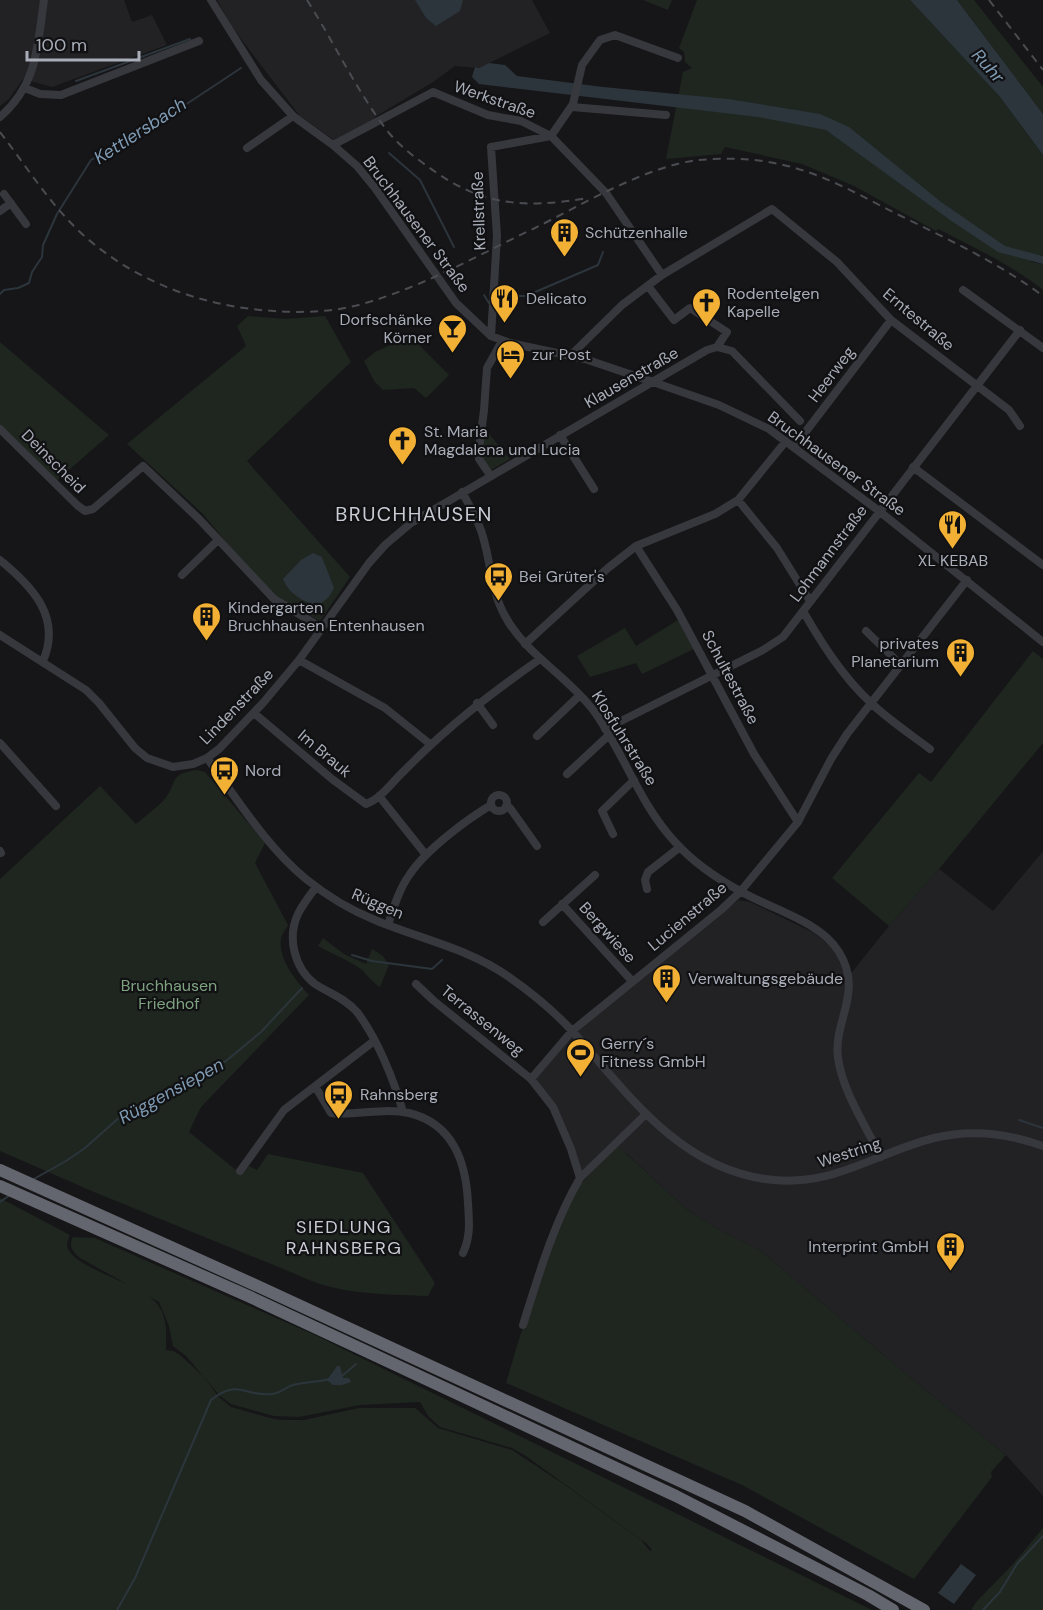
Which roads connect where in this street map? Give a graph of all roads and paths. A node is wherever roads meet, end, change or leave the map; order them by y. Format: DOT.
graph roads {
  1 [pos="44,0"];
  2 [pos="211,0"];
  3 [pos="199,41"];
  4 [pos="678,58"];
  5 [pos="26,88"];
  6 [pos="573,105"];
  7 [pos="666,115"];
  8 [pos="0,117"];
  9 [pos="293,117"];
  10 [pos="552,136"];
  11 [pos="333,145"];
  12 [pos="247,148"];
  13 [pos="4,194"];
  14 [pos="11,203"];
  15 [pos="0,211"];
  16 [pos="26,224"];
  17 [pos="662,275"];
  18 [pos="648,286"];
  19 [pos="963,290"];
  20 [pos="891,320"];
  21 [pos="1020,330"];
  22 [pos="491,336"];
  23 [pos="502,341"];
  24 [pos="717,347"];
  25 [pos="1043,348"];
  26 [pos="570,356"];
  27 [pos="653,382"];
  28 [pos="976,385"];
  29 [pos="800,421"];
  30 [pos="1020,426"];
  31 [pos="0,429"];
  32 [pos="560,435"];
  33 [pos="786,441"];
  34 [pos="794,447"];
  35 [pos="914,467"];
  36 [pos="490,475"];
  37 [pos="594,489"];
  38 [pos="462,492"];
  39 [pos="738,500"];
  40 [pos="879,511"];
  41 [pos="218,540"];
  42 [pos="636,546"];
  43 [pos="0,560"];
  44 [pos="1043,565"];
  45 [pos="182,575"];
  46 [pos="967,580"];
  47 [pos="810,601"];
  48 [pos="803,610"];
  49 [pos="322,628"];
  50 [pos="866,631"];
  51 [pos="0,635"];
  52 [pos="1041,636"];
  53 [pos="525,644"];
  54 [pos="540,659"];
  55 [pos="299,660"];
  56 [pos="43,661"];
  57 [pos="901,665"];
  58 [pos="713,674"];
  59 [pos="580,695"];
  60 [pos="477,703"];
  61 [pos="871,703"];
  62 [pos="254,713"];
  63 [pos="493,725"];
  64 [pos="607,732"];
  65 [pos="537,736"];
  66 [pos="0,743"];
  67 [pos="430,744"];
  68 [pos="930,749"];
  69 [pos="207,758"];
  70 [pos="567,774"];
  71 [pos="634,780"];
  72 [pos="379,796"];
  73 [pos="57,806"];
  74 [pos="798,822"];
  75 [pos="613,834"];
  76 [pos="537,846"];
  77 [pos="680,848"];
  78 [pos="426,855"];
  79 [pos="595,875"];
  80 [pos="316,887"];
  81 [pos="647,889"];
  82 [pos="740,892"];
  83 [pos="562,904"];
  84 [pos="543,922"];
  85 [pos="388,925"];
  86 [pos="632,981"];
  87 [pos="416,984"];
  88 [pos="572,1031"];
  89 [pos="374,1041"];
  90 [pos="531,1079"];
  91 [pos="315,1086"];
  92 [pos="403,1112"];
  93 [pos="646,1114"];
  94 [pos="1043,1146"];
  95 [pos="881,1157"];
  96 [pos="0,1170"];
  97 [pos="240,1171"];
  98 [pos="580,1178"];
  99 [pos="0,1186"];
  100 [pos="463,1253"];
  101 [pos="523,1325"];
  102 [pos="893,1610"];
  103 [pos="924,1610"];
  1 -- 5 [label="street"];
  2 -- 9 [label="street, Bruchhausener Straße"];
  3 -- 5 [label="street"];
  4 -- 6 [label="street"];
  5 -- 8 [label="street"];
  6 -- 7 [label="street"];
  6 -- 10 [label="street"];
  9 -- 11 [label="street, Bruchhausener Straße"];
  9 -- 12 [label="street"];
  10 -- 11 [label="street, Werkstraße"];
  10 -- 17 [label="street"];
  10 -- 22 [label="street, Krellstraße"];
  11 -- 22 [label="street, Bruchhausener Straße"];
  13 -- 14 [label="street"];
  14 -- 15 [label="street"];
  14 -- 16 [label="street"];
  17 -- 18 [label="street"];
  17 -- 20 [label="street, Erntestraße"];
  18 -- 24 [label="street"];
  18 -- 26 [label="street"];
  19 -- 21 [label="street"];
  20 -- 28 [label="street, Erntestraße"];
  20 -- 34 [label="street, Heerweg"];
  21 -- 25 [label="street"];
  21 -- 28 [label="street, Lohmannstraße"];
  22 -- 23 [label="street, Bruchhausener Straße"];
  23 -- 26 [label="street, Bruchhausener Straße"];
  23 -- 36 [label="street"];
  24 -- 27 [label="street, Klausenstraße"];
  24 -- 29 [label="street"];
  26 -- 27 [label="street, Bruchhausener Straße"];
  27 -- 32 [label="street, Klausenstraße"];
  27 -- 33 [label="street, Bruchhausener Straße"];
  28 -- 30 [label="street, Erntestraße"];
  28 -- 35 [label="street, Lohmannstraße"];
  31 -- 41 [label="street, Deinscheid"];
  32 -- 36 [label="street, Klausenstraße"];
  32 -- 37 [label="street"];
  33 -- 34 [label="street, Bruchhausener Straße"];
  33 -- 39 [label="street"];
  34 -- 40 [label="street, Bruchhausener Straße"];
  35 -- 40 [label="street, Lohmannstraße"];
  35 -- 44 [label="street"];
  36 -- 38 [label="street, Klausenstraße"];
  38 -- 49 [label="street, Lindenstraße"];
  38 -- 53 [label="street, Klosfuhrstraße"];
  39 -- 42 [label="street"];
  39 -- 47 [label="street"];
  40 -- 46 [label="street, Bruchhausener Straße"];
  40 -- 47 [label="street, Lohmannstraße"];
  41 -- 45 [label="street"];
  41 -- 49 [label="street"];
  42 -- 53 [label="street"];
  42 -- 58 [label="street, Schultestraße"];
  43 -- 56 [label="street"];
  46 -- 52 [label="street, Bruchhausener Straße"];
  46 -- 57 [label="street, Lucienstraße"];
  47 -- 48 [label="street, Lohmannstraße"];
  48 -- 58 [label="street, Lohmannstraße"];
  48 -- 61 [label="street"];
  49 -- 55 [label="street, Lindenstraße"];
  50 -- 57 [label="street"];
  51 -- 56 [label="street, Lindenstraße"];
  53 -- 54 [label="street, Klosfuhrstraße"];
  54 -- 59 [label="street, Klosfuhrstraße"];
  54 -- 60 [label="street"];
  55 -- 62 [label="street, Lindenstraße"];
  55 -- 67 [label="street"];
  56 -- 69 [label="street, Lindenstraße"];
  57 -- 61 [label="street, Lucienstraße"];
  58 -- 64 [label="street, Lohmannstraße"];
  58 -- 74 [label="street, Schultestraße"];
  59 -- 64 [label="street, Klosfuhrstraße"];
  59 -- 65 [label="street"];
  60 -- 63 [label="street"];
  60 -- 67 [label="street"];
  61 -- 68 [label="street"];
  61 -- 74 [label="street, Lucienstraße"];
  62 -- 69 [label="street, Lindenstraße"];
  62 -- 72 [label="street, Im Brauk"];
  64 -- 70 [label="street, Lohmannstraße"];
  64 -- 71 [label="street, Klosfuhrstraße"];
  66 -- 73 [label="street"];
  67 -- 72 [label="street"];
  69 -- 80 [label="street, Rüggen"];
  71 -- 75 [label="street"];
  71 -- 77 [label="street, Klosfuhrstraße"];
  72 -- 78 [label="street"];
  74 -- 82 [label="street, Lucienstraße"];
  76 -- 78 [label="street"];
  77 -- 81 [label="street"];
  77 -- 82 [label="street, Klosfuhrstraße"];
  78 -- 85 [label="street"];
  79 -- 83 [label="street, Bergwiese"];
  80 -- 85 [label="street, Rüggen"];
  80 -- 89 [label="street"];
  82 -- 86 [label="street, Lucienstraße"];
  82 -- 95 [label="street, Klosfuhrstraße"];
  83 -- 84 [label="street, Bergwiese"];
  83 -- 86 [label="street, Bergwiese"];
  85 -- 88 [label="street, Rüggen"];
  86 -- 88 [label="street, Lucienstraße"];
  87 -- 90 [label="street, Terrassenweg"];
  88 -- 90 [label="street, Lucienstraße"];
  88 -- 93 [label="street, Westring"];
  89 -- 91 [label="street"];
  89 -- 92 [label="street"];
  90 -- 98 [label="street"];
  91 -- 92 [label="street"];
  91 -- 97 [label="street"];
  92 -- 100 [label="street"];
  93 -- 95 [label="street, Westring"];
  93 -- 98 [label="street"];
  94 -- 95 [label="street, Westring"];
  96 -- 103 [label="highway"];
  98 -- 101 [label="street"];
  99 -- 102 [label="highway"];
}
